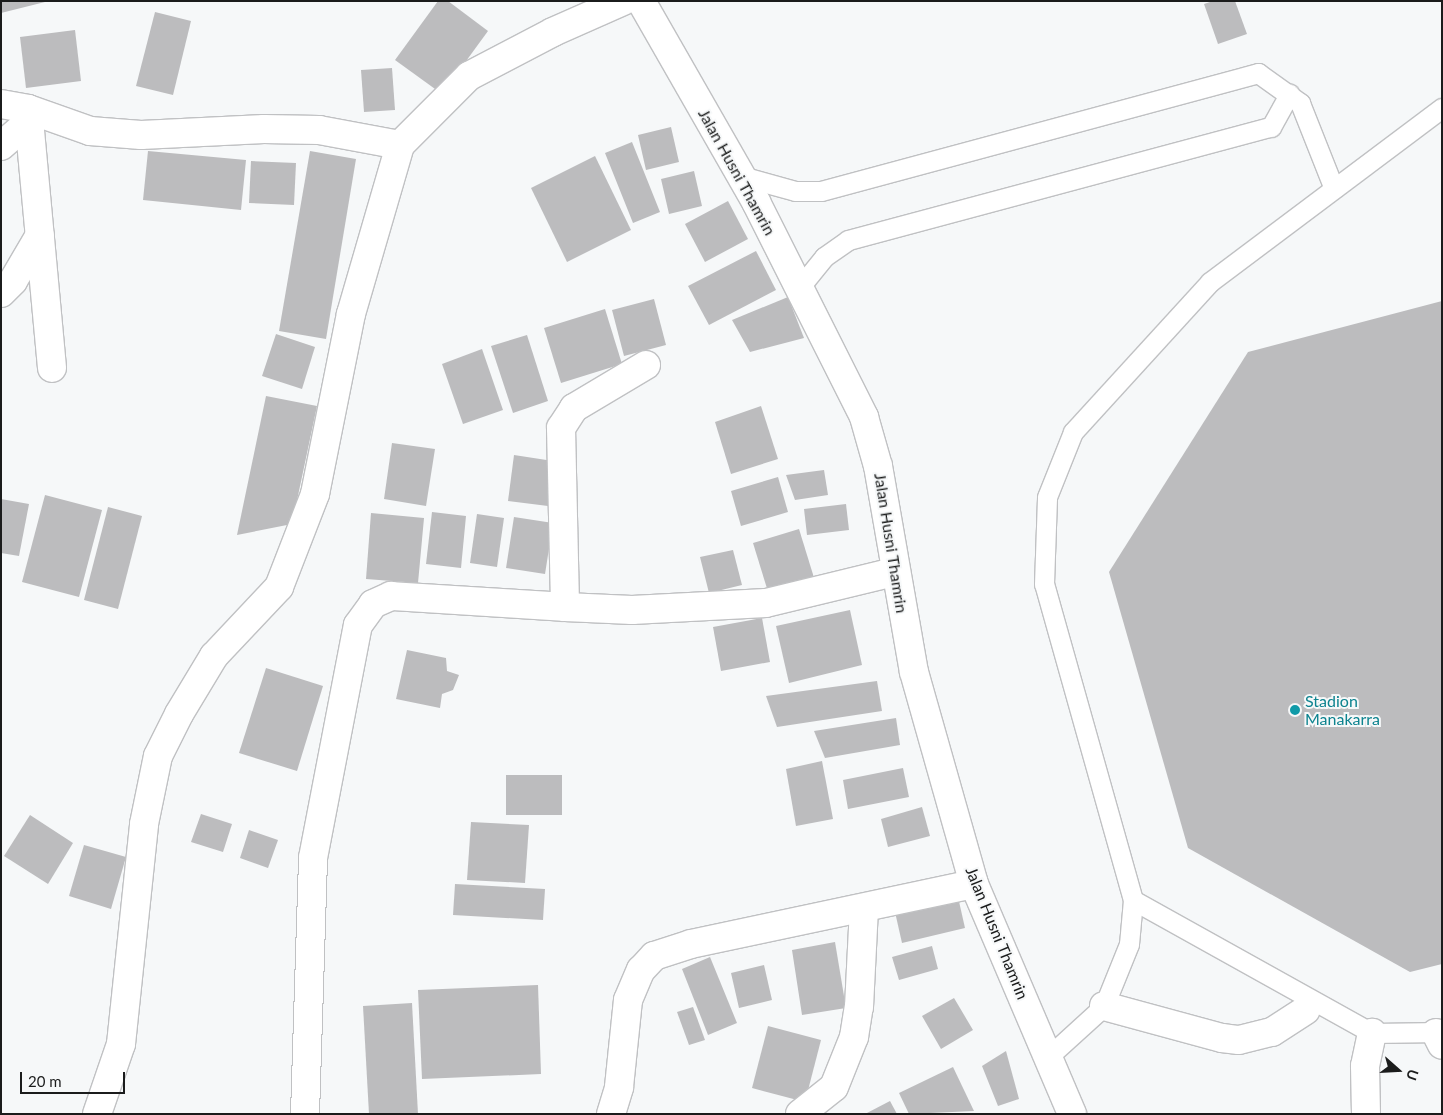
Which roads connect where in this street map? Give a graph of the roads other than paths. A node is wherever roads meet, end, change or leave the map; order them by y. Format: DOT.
graph roads {
  1 [pos="623,1"];
  2 [pos="641,1"];
  3 [pos="1289,94"];
  4 [pos="1,104"];
  5 [pos="1442,108"];
  6 [pos="28,116"];
  7 [pos="400,145"];
  8 [pos="1,146"];
  9 [pos="741,176"];
  10 [pos="1334,189"];
  11 [pos="40,235"];
  12 [pos="799,288"];
  13 [pos="1,293"];
  14 [pos="646,365"];
  15 [pos="52,368"];
  16 [pos="894,572"];
  17 [pos="565,607"];
  18 [pos="974,884"];
  19 [pos="1133,900"];
  20 [pos="864,908"];
  21 [pos="1309,1005"];
  22 [pos="1104,1006"];
  23 [pos="1372,1033"];
  24 [pos="1440,1037"];
  25 [pos="1048,1056"];
  26 [pos="97,1114"];
  27 [pos="305,1114"];
  28 [pos="611,1114"];
  29 [pos="800,1114"];
  30 [pos="1072,1114"];
  31 [pos="1366,1114"];
  1 -- 7 [label="street"];
  2 -- 9 [label="street, Jalan Husni Thamrin"];
  3 -- 9 [label="lane"];
  3 -- 10 [label="lane"];
  3 -- 12 [label="lane"];
  4 -- 6 [label="street"];
  5 -- 10 [label="lane"];
  6 -- 7 [label="street"];
  6 -- 8 [label="street"];
  6 -- 11 [label="street"];
  7 -- 26 [label="street"];
  9 -- 12 [label="street, Jalan Husni Thamrin"];
  10 -- 19 [label="lane"];
  11 -- 13 [label="street"];
  11 -- 15 [label="street"];
  12 -- 16 [label="street, Jalan Husni Thamrin"];
  14 -- 17 [label="street"];
  16 -- 17 [label="street"];
  16 -- 18 [label="street, Jalan Husni Thamrin"];
  17 -- 27 [label="street"];
  18 -- 20 [label="street"];
  18 -- 25 [label="street, Jalan Husni Thamrin"];
  19 -- 21 [label="lane"];
  19 -- 22 [label="lane"];
  20 -- 28 [label="street"];
  20 -- 29 [label="street"];
  21 -- 22 [label="street"];
  21 -- 23 [label="lane"];
  22 -- 25 [label="lane"];
  23 -- 24 [label="lane"];
  23 -- 31 [label="street"];
  25 -- 30 [label="street, Jalan Husni Thamrin"];
}
